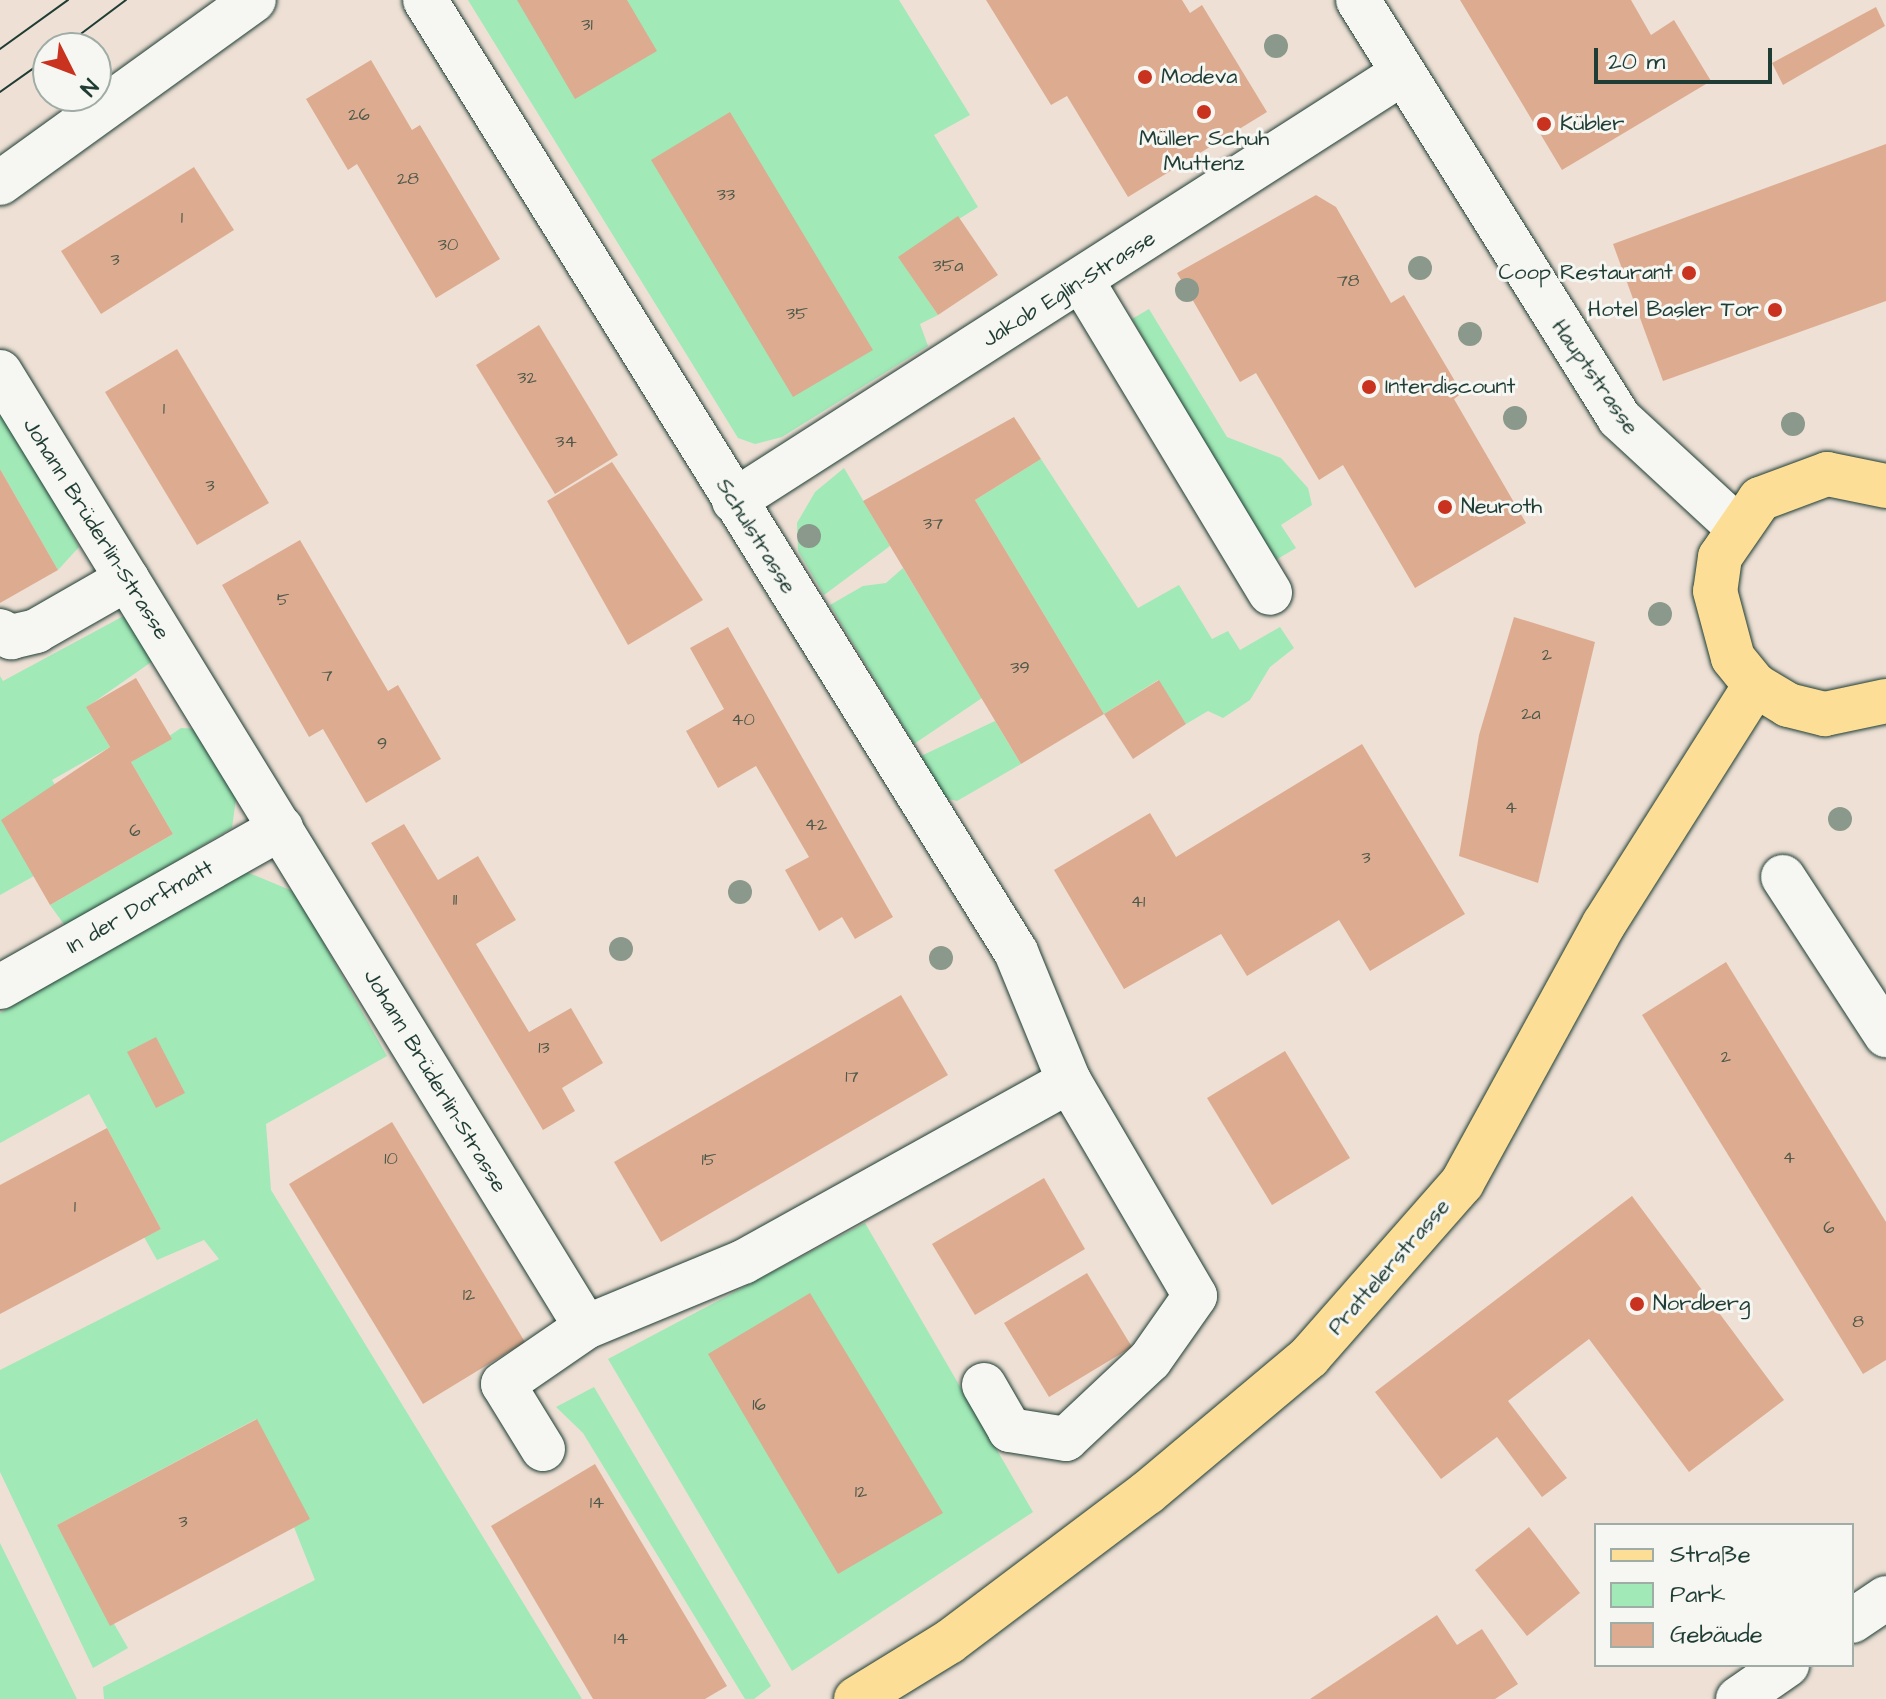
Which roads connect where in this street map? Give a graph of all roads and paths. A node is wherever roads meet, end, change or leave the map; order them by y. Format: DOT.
graph roads {
  1 [pos="254,0"];
  2 [pos="425,0"];
  3 [pos="1358,0"];
  4 [pos="1401,74"];
  5 [pos="0,183"];
  6 [pos="1082,281"];
  7 [pos="0,372"];
  8 [pos="1886,486"];
  9 [pos="734,501"];
  10 [pos="1736,526"];
  11 [pos="127,579"];
  12 [pos="1270,593"];
  13 [pos="0,631"];
  14 [pos="1755,685"];
  15 [pos="1886,701"];
  16 [pos="281,828"];
  17 [pos="1783,877"];
  18 [pos="0,987"];
  19 [pos="1886,1035"];
  20 [pos="1069,1081"];
  21 [pos="586,1327"];
  22 [pos="984,1385"];
  23 [pos="543,1449"];
  24 [pos="1886,1598"];
  25 [pos="1854,1620"];
  26 [pos="1784,1667"];
  27 [pos="856,1699"];
  28 [pos="1738,1699"];
  1 -- 5 [label="street"];
  2 -- 9 [label="street, Schulstrasse"];
  3 -- 4 [label="street, Hauptstrasse"];
  4 -- 6 [label="street, Jakob Eglin-Strasse"];
  4 -- 10 [label="street, Hauptstrasse"];
  6 -- 9 [label="street, Jakob Eglin-Strasse"];
  6 -- 12 [label="street"];
  7 -- 11 [label="street, Johann Brüderlin-Strasse"];
  8 -- 10 [label="main road"];
  9 -- 20 [label="street, Schulstrasse"];
  10 -- 14 [label="main road"];
  11 -- 13 [label="street"];
  11 -- 16 [label="street, Johann Brüderlin-Strasse"];
  14 -- 15 [label="main road"];
  14 -- 27 [label="main road, Prattelerstrasse"];
  16 -- 18 [label="street, In der Dorfmatt"];
  16 -- 21 [label="street, Johann Brüderlin-Strasse"];
  17 -- 19 [label="street"];
  20 -- 21 [label="street"];
  20 -- 22 [label="street, Schulstrasse"];
  21 -- 23 [label="street"];
  24 -- 25 [label="street"];
  26 -- 28 [label="street"];
}
